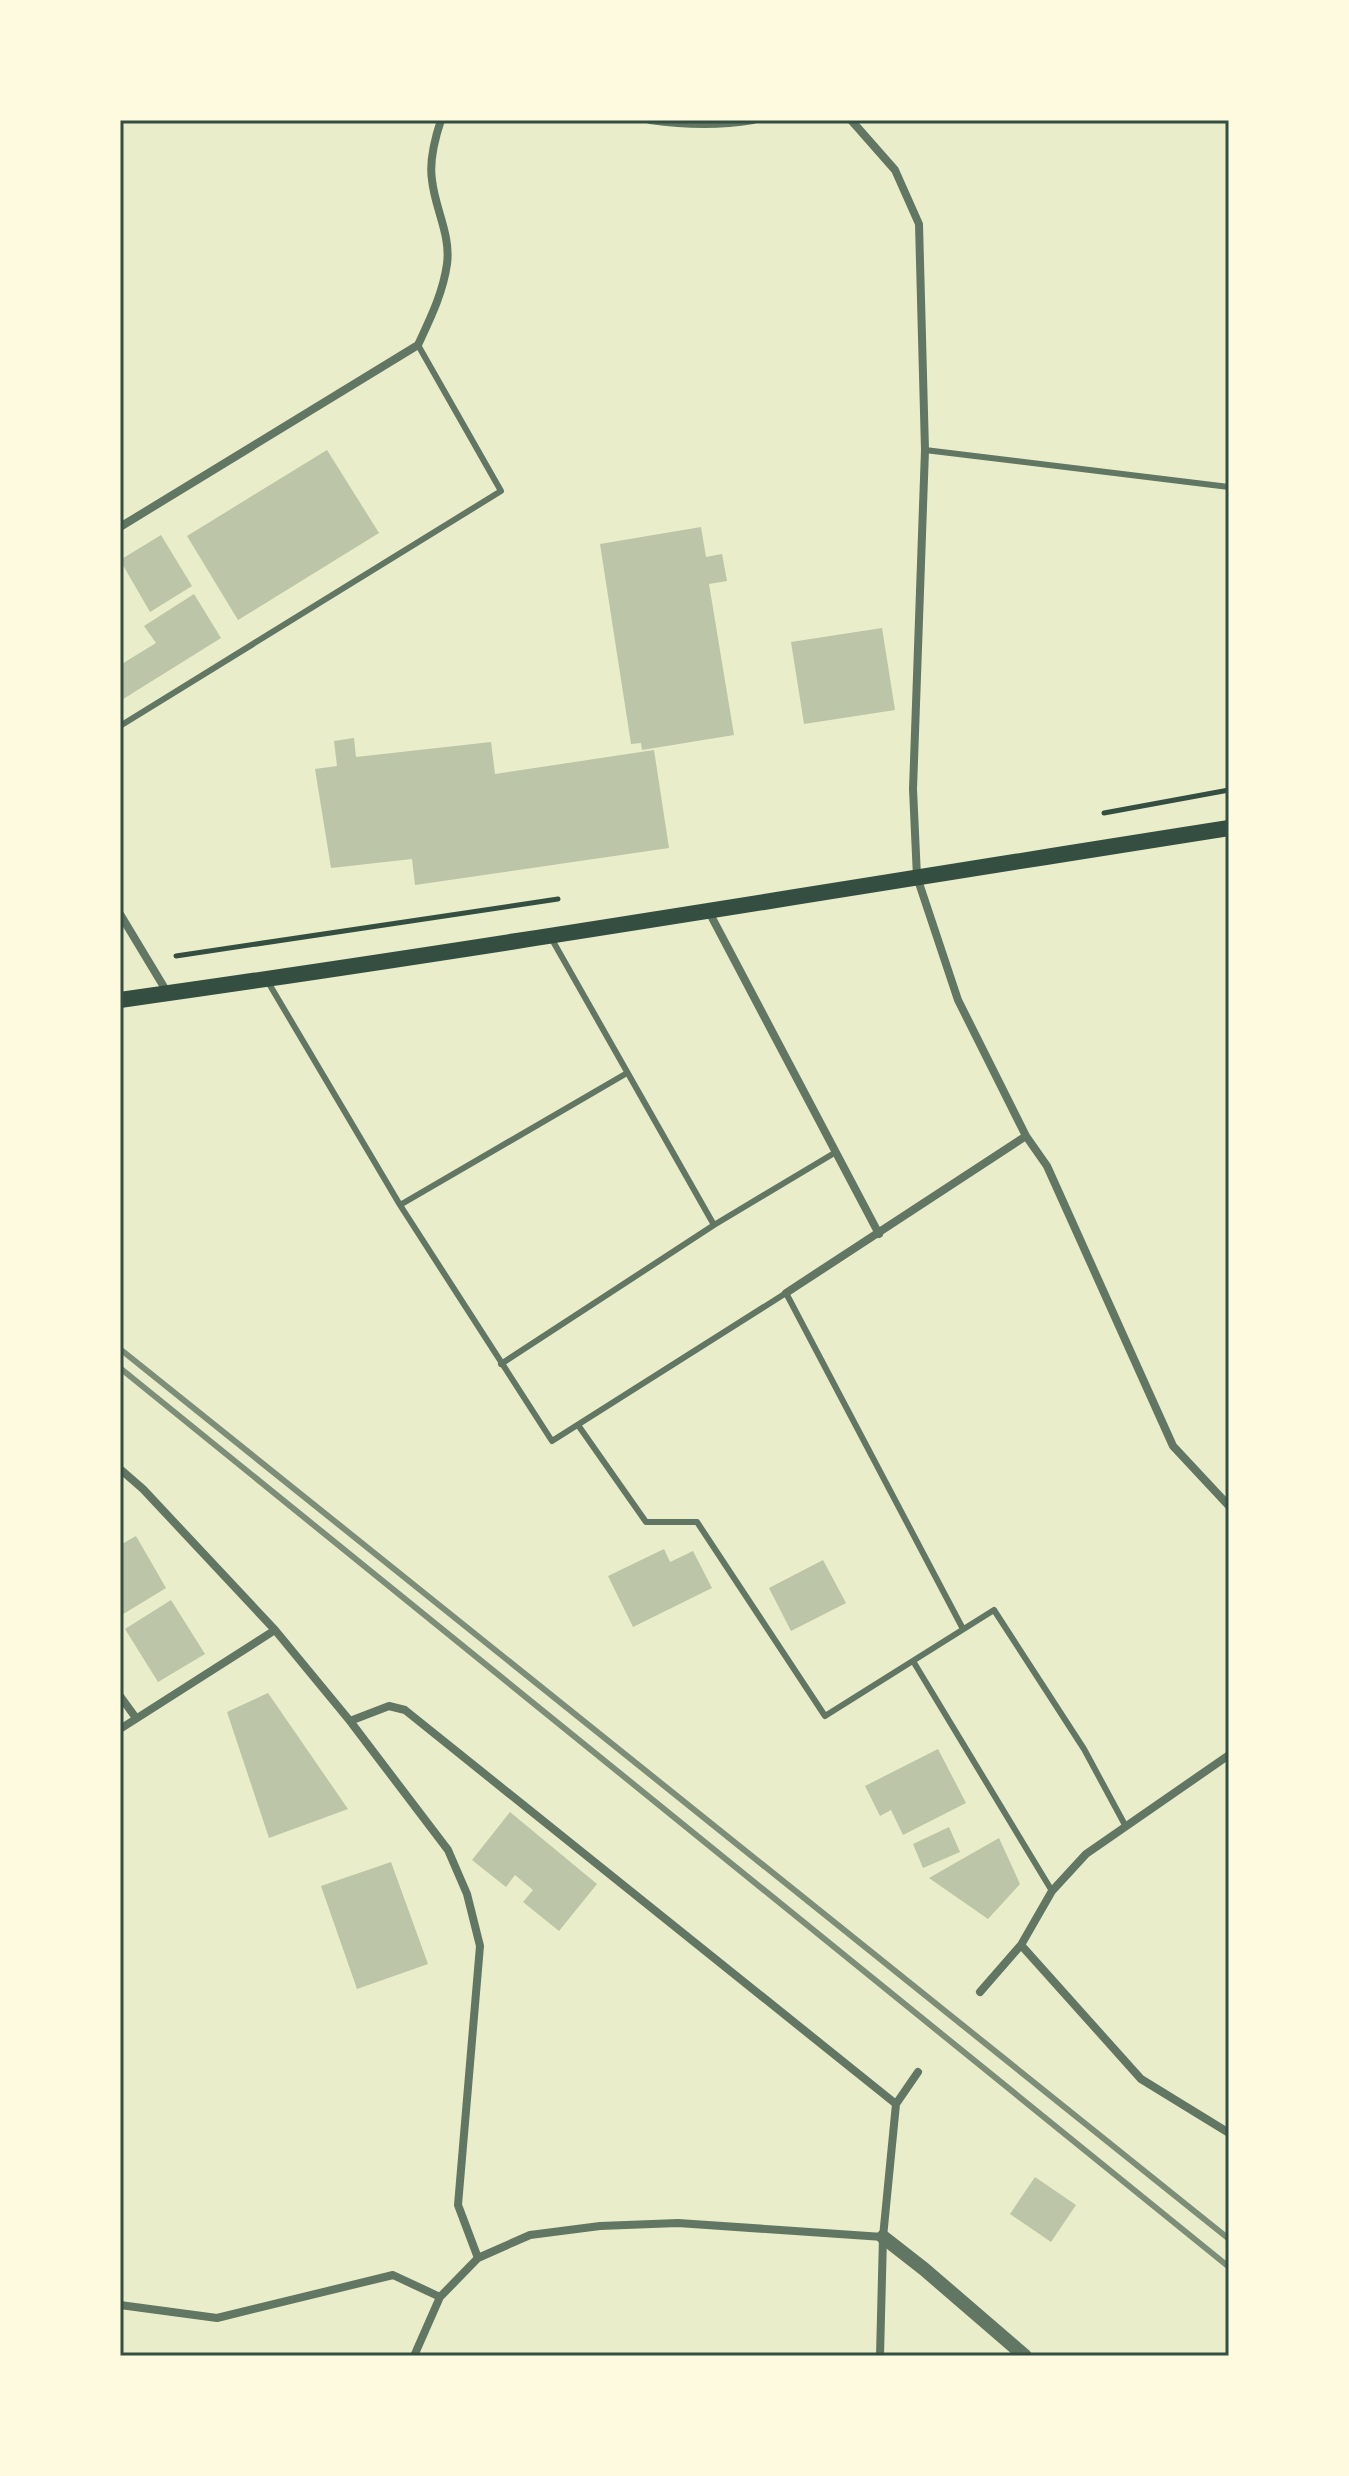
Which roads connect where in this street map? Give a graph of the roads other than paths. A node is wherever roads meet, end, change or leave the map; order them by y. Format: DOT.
graph roads {
  1 [pos="441,120"];
  2 [pos="650,120"];
  3 [pos="753,120"];
  4 [pos="851,120"];
  5 [pos="418,345"];
  6 [pos="925,450"];
  7 [pos="1229,487"];
  8 [pos="120,527"];
  9 [pos="120,726"];
  10 [pos="1229,828"];
  11 [pos="917,877"];
  12 [pos="709,912"];
  13 [pos="120,914"];
  14 [pos="550,935"];
  15 [pos="266,978"];
  16 [pos="168,993"];
  17 [pos="120,1000"];
  18 [pos="627,1073"];
  19 [pos="1026,1136"];
  20 [pos="836,1152"];
  21 [pos="400,1205"];
  22 [pos="714,1225"];
  23 [pos="879,1234"];
  24 [pos="786,1293"];
  25 [pos="501,1364"];
  26 [pos="578,1425"];
  27 [pos="120,1469"];
  28 [pos="1229,1506"];
  29 [pos="963,1629"];
  30 [pos="275,1630"];
  31 [pos="913,1661"];
  32 [pos="120,1696"];
  33 [pos="136,1718"];
  34 [pos="350,1721"];
  35 [pos="120,1729"];
  36 [pos="1229,1755"];
  37 [pos="1125,1825"];
  38 [pos="1052,1891"];
  39 [pos="1021,1945"];
  40 [pos="980,1992"];
  41 [pos="918,2072"];
  42 [pos="896,2104"];
  43 [pos="1229,2133"];
  44 [pos="883,2237"];
  45 [pos="478,2258"];
  46 [pos="440,2297"];
  47 [pos="120,2305"];
  48 [pos="414,2356"];
  49 [pos="880,2356"];
  50 [pos="1025,2356"];
  1 -- 5 [label="street"];
  2 -- 3 [label="street"];
  4 -- 6 [label="street"];
  5 -- 8 [label="street"];
  5 -- 9 [label="lane"];
  6 -- 7 [label="lane"];
  6 -- 11 [label="street"];
  10 -- 11 [label="main road"];
  11 -- 12 [label="main road"];
  11 -- 19 [label="street"];
  12 -- 14 [label="main road"];
  12 -- 20 [label="street"];
  13 -- 16 [label="street"];
  14 -- 15 [label="main road"];
  14 -- 18 [label="lane"];
  15 -- 16 [label="main road"];
  15 -- 21 [label="lane"];
  16 -- 17 [label="main road"];
  18 -- 21 [label="lane"];
  18 -- 22 [label="lane"];
  19 -- 23 [label="street"];
  19 -- 28 [label="street"];
  20 -- 22 [label="lane"];
  20 -- 23 [label="street"];
  21 -- 25 [label="lane"];
  22 -- 25 [label="lane"];
  23 -- 24 [label="street"];
  24 -- 26 [label="lane"];
  24 -- 29 [label="lane"];
  25 -- 26 [label="lane"];
  26 -- 31 [label="lane"];
  27 -- 30 [label="street"];
  29 -- 31 [label="lane"];
  29 -- 37 [label="lane"];
  30 -- 33 [label="street"];
  30 -- 34 [label="street"];
  31 -- 38 [label="lane"];
  32 -- 33 [label="street"];
  33 -- 35 [label="street"];
  34 -- 42 [label="street"];
  34 -- 45 [label="street"];
  36 -- 37 [label="street"];
  37 -- 38 [label="street"];
  38 -- 39 [label="street"];
  39 -- 40 [label="street"];
  39 -- 43 [label="street"];
  41 -- 42 [label="street"];
  42 -- 44 [label="street"];
  44 -- 45 [label="street"];
  44 -- 49 [label="street"];
  44 -- 50 [label="street"];
  45 -- 46 [label="street"];
  46 -- 47 [label="street"];
  46 -- 48 [label="street"];
}
